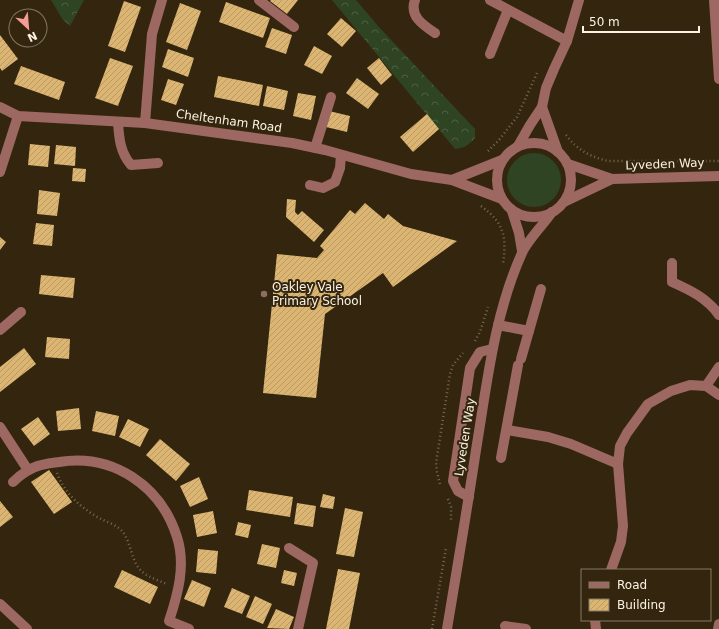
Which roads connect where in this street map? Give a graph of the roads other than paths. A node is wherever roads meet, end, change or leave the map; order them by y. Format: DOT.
graph roads {
  1 [pos="162,0"];
  2 [pos="259,0"];
  3 [pos="415,0"];
  4 [pos="490,0"];
  5 [pos="579,0"];
  6 [pos="714,0"];
  7 [pos="508,10"];
  8 [pos="294,27"];
  9 [pos="435,33"];
  10 [pos="567,41"];
  11 [pos="490,54"];
  12 [pos="719,79"];
  13 [pos="331,97"];
  14 [pos="0,107"];
  15 [pos="542,107"];
  16 [pos="18,116"];
  17 [pos="118,122"];
  18 [pos="146,123"];
  19 [pos="518,146"];
  20 [pos="315,148"];
  21 [pos="558,152"];
  22 [pos="341,155"];
  23 [pos="502,160"];
  24 [pos="158,163"];
  25 [pos="568,164"];
  26 [pos="0,172"];
  27 [pos="719,176"];
  28 [pos="612,179"];
  29 [pos="452,180"];
  30 [pos="310,185"];
  31 [pos="502,199"];
  32 [pos="564,202"];
  33 [pos="512,210"];
  34 [pos="552,212"];
  35 [pos="522,251"];
  36 [pos="672,263"];
  37 [pos="541,289"];
  38 [pos="21,312"];
  39 [pos="719,314"];
  40 [pos="498,325"];
  41 [pos="0,330"];
  42 [pos="529,331"];
  43 [pos="492,349"];
  44 [pos="719,367"];
  45 [pos="706,386"];
  46 [pos="719,395"];
  47 [pos="0,427"];
  48 [pos="507,430"];
  49 [pos="501,458"];
  50 [pos="618,464"];
  51 [pos="28,470"];
  52 [pos="13,482"];
  53 [pos="469,497"];
  54 [pos="289,548"];
  55 [pos="611,569"];
  56 [pos="0,604"];
  57 [pos="719,624"];
  58 [pos="505,626"];
  59 [pos="26,629"];
  60 [pos="189,629"];
  61 [pos="298,629"];
  62 [pos="447,629"];
  63 [pos="526,629"];
  64 [pos="718,629"];
  1 -- 18 [label="street"];
  2 -- 8 [label="street"];
  3 -- 9 [label="street"];
  4 -- 7 [label="street"];
  5 -- 10 [label="street"];
  6 -- 12 [label="street"];
  7 -- 10 [label="street"];
  7 -- 11 [label="street"];
  10 -- 15 [label="street"];
  13 -- 20 [label="street"];
  14 -- 16 [label="street, Cheltenham Road"];
  15 -- 19 [label="street"];
  15 -- 21 [label="street"];
  16 -- 17 [label="street, Cheltenham Road"];
  16 -- 26 [label="street"];
  17 -- 18 [label="street, Cheltenham Road"];
  17 -- 24 [label="street"];
  18 -- 20 [label="street, Cheltenham Road"];
  19 -- 21 [label="street"];
  19 -- 23 [label="street"];
  20 -- 22 [label="street, Cheltenham Road"];
  21 -- 25 [label="street"];
  22 -- 29 [label="street, Cheltenham Road"];
  22 -- 30 [label="street"];
  23 -- 29 [label="street"];
  23 -- 31 [label="street"];
  25 -- 28 [label="street, Lyveden Way"];
  25 -- 32 [label="street"];
  27 -- 28 [label="street, Lyveden Way"];
  28 -- 32 [label="street, Lyveden Way"];
  29 -- 31 [label="street, Cheltenham Road"];
  31 -- 33 [label="street"];
  32 -- 34 [label="street"];
  33 -- 34 [label="street"];
  33 -- 35 [label="street, Lyveden Way"];
  34 -- 35 [label="street, Lyveden Way"];
  35 -- 40 [label="street, Lyveden Way"];
  36 -- 39 [label="street"];
  37 -- 42 [label="street"];
  38 -- 41 [label="street"];
  40 -- 42 [label="street"];
  40 -- 43 [label="street, Lyveden Way"];
  42 -- 48 [label="street"];
  43 -- 53 [label="street, Lyveden Way"];
  43 -- 53 [label="street"];
  44 -- 45 [label="street"];
  45 -- 46 [label="street"];
  45 -- 50 [label="street"];
  47 -- 51 [label="street"];
  48 -- 49 [label="street"];
  48 -- 50 [label="street"];
  50 -- 55 [label="street"];
  51 -- 52 [label="street"];
  51 -- 60 [label="street"];
  53 -- 62 [label="street, Lyveden Way"];
  54 -- 61 [label="street"];
  56 -- 59 [label="street"];
  57 -- 64 [label="street"];
  58 -- 63 [label="street"];
}
